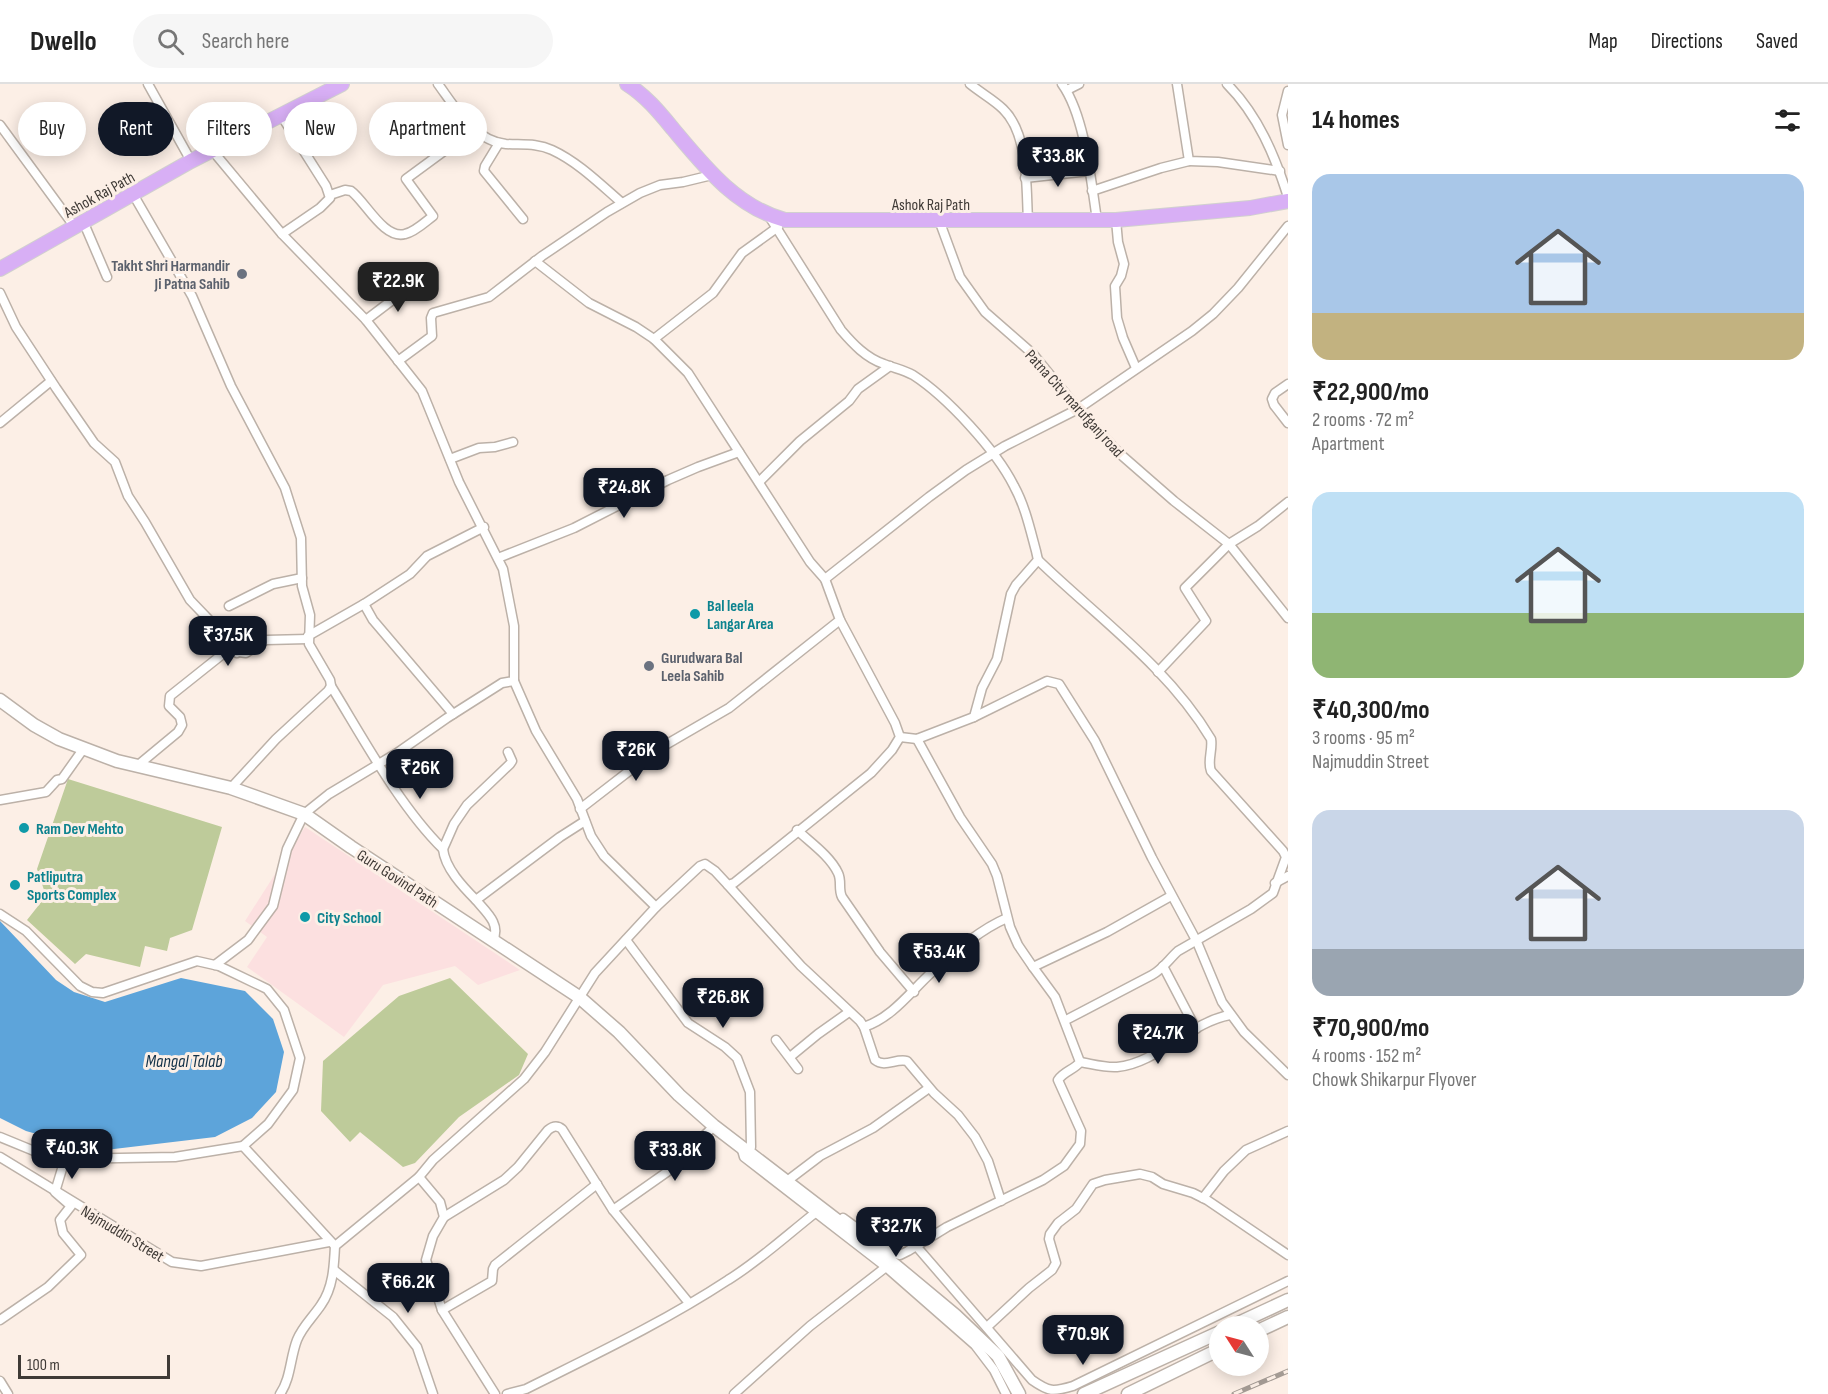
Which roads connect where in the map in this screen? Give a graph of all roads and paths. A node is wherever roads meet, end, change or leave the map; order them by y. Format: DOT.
graph roads {
  1 [pos="148,84"];
  2 [pos="342,84"];
  3 [pos="438,84"];
  4 [pos="627,84"];
  5 [pos="970,84"];
  6 [pos="1079,84"];
  7 [pos="1178,84"];
  8 [pos="1227,84"];
  9 [pos="1064,87"];
  10 [pos="1288,91"];
  11 [pos="452,102"];
  12 [pos="281,115"];
  13 [pos="272,120"];
  14 [pos="0,125"];
  15 [pos="487,138"];
  16 [pos="499,143"];
  17 [pos="1288,145"];
  18 [pos="201,156"];
  19 [pos="217,156"];
  20 [pos="437,156"];
  21 [pos="191,161"];
  22 [pos="1189,161"];
  23 [pos="1089,171"];
  24 [pos="1280,171"];
  25 [pos="712,175"];
  26 [pos="1025,178"];
  27 [pos="1092,191"];
  28 [pos="133,194"];
  29 [pos="330,195"];
  30 [pos="1288,199"];
  31 [pos="622,203"];
  32 [pos="769,215"];
  33 [pos="523,219"];
  34 [pos="939,220"];
  35 [pos="1028,220"];
  36 [pos="1097,220"];
  37 [pos="1116,220"];
  38 [pos="78,224"];
  39 [pos="1288,226"];
  40 [pos="778,227"];
  41 [pos="282,234"];
  42 [pos="535,261"];
  43 [pos="0,269"];
  44 [pos="107,277"];
  45 [pos="419,286"];
  46 [pos="0,294"];
  47 [pos="366,320"];
  48 [pos="654,339"];
  49 [pos="398,361"];
  50 [pos="890,366"];
  51 [pos="1136,368"];
  52 [pos="51,381"];
  53 [pos="1288,384"];
  54 [pos="1078,409"];
  55 [pos="0,423"];
  56 [pos="1288,423"];
  57 [pos="513,442"];
  58 [pos="739,452"];
  59 [pos="994,453"];
  60 [pos="450,459"];
  61 [pos="759,482"];
  62 [pos="1288,502"];
  63 [pos="484,527"];
  64 [pos="1229,544"];
  65 [pos="498,558"];
  66 [pos="1038,560"];
  67 [pos="302,578"];
  68 [pos="825,579"];
  69 [pos="364,604"];
  70 [pos="229,606"];
  71 [pos="1288,618"];
  72 [pos="840,620"];
  73 [pos="308,637"];
  74 [pos="237,653"];
  75 [pos="1158,672"];
  76 [pos="514,681"];
  77 [pos="331,686"];
  78 [pos="0,700"];
  79 [pos="453,714"];
  80 [pos="974,717"];
  81 [pos="900,737"];
  82 [pos="916,739"];
  83 [pos="84,748"];
  84 [pos="508,752"];
  85 [pos="380,764"];
  86 [pos="137,766"];
  87 [pos="231,788"];
  88 [pos="0,800"];
  89 [pos="580,809"];
  90 [pos="304,814"];
  91 [pos="585,822"];
  92 [pos="797,830"];
  93 [pos="443,849"];
  94 [pos="1288,876"];
  95 [pos="1275,884"];
  96 [pos="728,885"];
  97 [pos="1171,896"];
  98 [pos="476,900"];
  99 [pos="656,907"];
  100 [pos="0,914"];
  101 [pos="1007,918"];
  102 [pos="493,940"];
  103 [pos="626,940"];
  104 [pos="1197,942"];
  105 [pos="215,965"];
  106 [pos="1163,966"];
  107 [pos="1033,967"];
  108 [pos="914,992"];
  109 [pos="579,997"];
  110 [pos="849,1012"];
  111 [pos="1230,1015"];
  112 [pos="1066,1020"];
  113 [pos="864,1027"];
  114 [pos="1196,1029"];
  115 [pos="776,1040"];
  116 [pos="790,1057"];
  117 [pos="1080,1062"];
  118 [pos="798,1069"];
  119 [pos="1288,1074"];
  120 [pos="929,1088"];
  121 [pos="714,1126"];
  122 [pos="1288,1131"];
  123 [pos="0,1137"];
  124 [pos="243,1146"];
  125 [pos="747,1148"];
  126 [pos="0,1157"];
  127 [pos="65,1159"];
  128 [pos="419,1177"];
  129 [pos="791,1179"];
  130 [pos="597,1184"];
  131 [pos="55,1192"];
  132 [pos="1203,1198"];
  133 [pos="1001,1201"];
  134 [pos="613,1210"];
  135 [pos="816,1213"];
  136 [pos="444,1217"];
  137 [pos="332,1244"];
  138 [pos="917,1247"];
  139 [pos="1288,1256"];
  140 [pos="886,1267"];
  141 [pos="334,1270"];
  142 [pos="1288,1281"];
  143 [pos="1288,1300"];
  144 [pos="689,1303"];
  145 [pos="442,1310"];
  146 [pos="1254,1316"];
  147 [pos="1288,1317"];
  148 [pos="0,1320"];
  149 [pos="1269,1326"];
  150 [pos="987,1327"];
  151 [pos="1209,1337"];
  152 [pos="1209,1354"];
  153 [pos="0,1381"];
  154 [pos="528,1392"];
  155 [pos="8,1394"];
  156 [pos="280,1394"];
  157 [pos="433,1394"];
  158 [pos="495,1394"];
  159 [pos="507,1394"];
  160 [pos="734,1394"];
  161 [pos="1006,1394"];
  162 [pos="1019,1394"];
  163 [pos="1084,1394"];
  164 [pos="1128,1394"];
  1 -- 21 [label="street"];
  2 -- 12 [label="main road, Ashok Raj Path"];
  3 -- 11 [label="street"];
  4 -- 25 [label="main road, Ashok Raj Path"];
  5 -- 26 [label="street"];
  6 -- 9 [label="street"];
  7 -- 22 [label="street"];
  8 -- 24 [label="street"];
  9 -- 23 [label="street"];
  10 -- 17 [label="street"];
  12 -- 13 [label="main road, Ashok Raj Path"];
  12 -- 29 [label="street"];
  14 -- 38 [label="street"];
  15 -- 16 [label="street"];
  16 -- 31 [label="street"];
  16 -- 33 [label="street"];
  18 -- 21 [label="main road, Ashok Raj Path"];
  19 -- 41 [label="street"];
  20 -- 29 [label="street"];
  21 -- 28 [label="main road, Ashok Raj Path"];
  22 -- 24 [label="street"];
  22 -- 27 [label="street"];
  23 -- 26 [label="street"];
  23 -- 27 [label="street"];
  24 -- 30 [label="street"];
  25 -- 31 [label="street"];
  25 -- 32 [label="main road, Ashok Raj Path"];
  26 -- 35 [label="street"];
  27 -- 36 [label="street"];
  28 -- 38 [label="main road, Ashok Raj Path"];
  28 -- 67 [label="street"];
  29 -- 41 [label="street"];
  30 -- 37 [label="main road, Ashok Raj Path"];
  31 -- 42 [label="street"];
  32 -- 34 [label="main road, Ashok Raj Path"];
  32 -- 40 [label="street"];
  34 -- 35 [label="main road, Ashok Raj Path"];
  34 -- 54 [label="street, Patna City marufganj road"];
  35 -- 36 [label="main road, Ashok Raj Path"];
  36 -- 37 [label="main road, Ashok Raj Path"];
  37 -- 51 [label="street"];
  38 -- 43 [label="main road, Ashok Raj Path"];
  38 -- 44 [label="street"];
  39 -- 51 [label="street"];
  40 -- 48 [label="street"];
  40 -- 50 [label="street"];
  41 -- 47 [label="street"];
  42 -- 48 [label="street"];
  42 -- 49 [label="street"];
  45 -- 47 [label="street"];
  46 -- 52 [label="street"];
  47 -- 49 [label="street"];
  48 -- 58 [label="street"];
  49 -- 60 [label="street"];
  50 -- 59 [label="street"];
  50 -- 61 [label="street"];
  51 -- 54 [label="street"];
  52 -- 55 [label="street"];
  52 -- 74 [label="street"];
  53 -- 56 [label="street"];
  54 -- 59 [label="street"];
  54 -- 64 [label="street, Patna City marufganj road"];
  57 -- 60 [label="street"];
  58 -- 61 [label="street"];
  58 -- 65 [label="street"];
  59 -- 66 [label="street"];
  59 -- 68 [label="street"];
  60 -- 63 [label="street"];
  61 -- 68 [label="street"];
  62 -- 64 [label="street"];
  63 -- 65 [label="street"];
  63 -- 69 [label="street"];
  64 -- 71 [label="street, Patna City marufganj road"];
  64 -- 75 [label="street"];
  65 -- 76 [label="street"];
  66 -- 75 [label="street"];
  66 -- 80 [label="street"];
  67 -- 70 [label="street"];
  67 -- 73 [label="street"];
  68 -- 72 [label="street"];
  69 -- 73 [label="street"];
  69 -- 79 [label="street"];
  72 -- 81 [label="street"];
  72 -- 89 [label="street"];
  73 -- 74 [label="street"];
  73 -- 77 [label="street"];
  74 -- 86 [label="street"];
  75 -- 95 [label="street"];
  76 -- 79 [label="street"];
  76 -- 89 [label="street"];
  77 -- 85 [label="street"];
  77 -- 87 [label="street"];
  78 -- 83 [label="street, Guru Govind Path"];
  79 -- 85 [label="street"];
  80 -- 82 [label="street"];
  80 -- 97 [label="street"];
  81 -- 82 [label="street"];
  81 -- 92 [label="street"];
  82 -- 101 [label="street"];
  83 -- 86 [label="street, Guru Govind Path"];
  83 -- 88 [label="street"];
  84 -- 93 [label="street"];
  85 -- 90 [label="street"];
  85 -- 93 [label="street"];
  86 -- 87 [label="street, Guru Govind Path"];
  87 -- 90 [label="street, Guru Govind Path"];
  89 -- 91 [label="street"];
  90 -- 102 [label="street, Guru Govind Path"];
  90 -- 105 [label="street"];
  91 -- 98 [label="street"];
  91 -- 99 [label="street"];
  92 -- 96 [label="street"];
  92 -- 108 [label="street"];
  93 -- 98 [label="street"];
  94 -- 95 [label="street"];
  95 -- 104 [label="street"];
  96 -- 99 [label="street"];
  96 -- 110 [label="street"];
  97 -- 104 [label="street"];
  97 -- 107 [label="street"];
  98 -- 102 [label="street"];
  99 -- 103 [label="street"];
  100 -- 105 [label="street"];
  101 -- 107 [label="street"];
  101 -- 108 [label="street"];
  102 -- 109 [label="street, Guru Govind Path"];
  103 -- 109 [label="street"];
  103 -- 125 [label="street"];
  104 -- 106 [label="street"];
  104 -- 111 [label="street"];
  105 -- 124 [label="street"];
  106 -- 112 [label="street"];
  106 -- 114 [label="street"];
  107 -- 112 [label="street"];
  108 -- 113 [label="street"];
  109 -- 121 [label="street, Guru Govind Path"];
  109 -- 128 [label="street"];
  110 -- 113 [label="street"];
  110 -- 116 [label="street"];
  111 -- 114 [label="street"];
  111 -- 119 [label="street"];
  112 -- 117 [label="street"];
  113 -- 120 [label="street"];
  114 -- 117 [label="street"];
  115 -- 116 [label="street"];
  116 -- 118 [label="street"];
  117 -- 133 [label="street"];
  120 -- 129 [label="street"];
  120 -- 133 [label="street"];
  121 -- 125 [label="street, Guru Govind Path"];
  121 -- 134 [label="street"];
  122 -- 132 [label="street"];
  123 -- 127 [label="street"];
  124 -- 127 [label="street"];
  124 -- 137 [label="street"];
  125 -- 129 [label="street"];
  125 -- 135 [label="street"];
  125 -- 162 [label="street, Guru Govind Path"];
  126 -- 131 [label="street, Najmuddin Street"];
  127 -- 131 [label="street"];
  128 -- 136 [label="street"];
  128 -- 137 [label="street"];
  129 -- 138 [label="street"];
  130 -- 134 [label="street"];
  130 -- 136 [label="street"];
  130 -- 145 [label="street"];
  131 -- 137 [label="street, Najmuddin Street"];
  131 -- 148 [label="street"];
  132 -- 139 [label="street"];
  132 -- 150 [label="street"];
  133 -- 138 [label="street"];
  134 -- 144 [label="street"];
  135 -- 140 [label="street"];
  135 -- 144 [label="street"];
  136 -- 145 [label="street"];
  137 -- 141 [label="street"];
  138 -- 150 [label="street"];
  140 -- 160 [label="street"];
  140 -- 161 [label="street"];
  141 -- 156 [label="street"];
  141 -- 157 [label="street"];
  142 -- 150 [label="street"];
  143 -- 146 [label="street"];
  144 -- 154 [label="street"];
  145 -- 158 [label="street"];
  147 -- 149 [label="street"];
  151 -- 163 [label="street"];
  152 -- 164 [label="street"];
  153 -- 155 [label="street"];
  154 -- 159 [label="street"];
}
